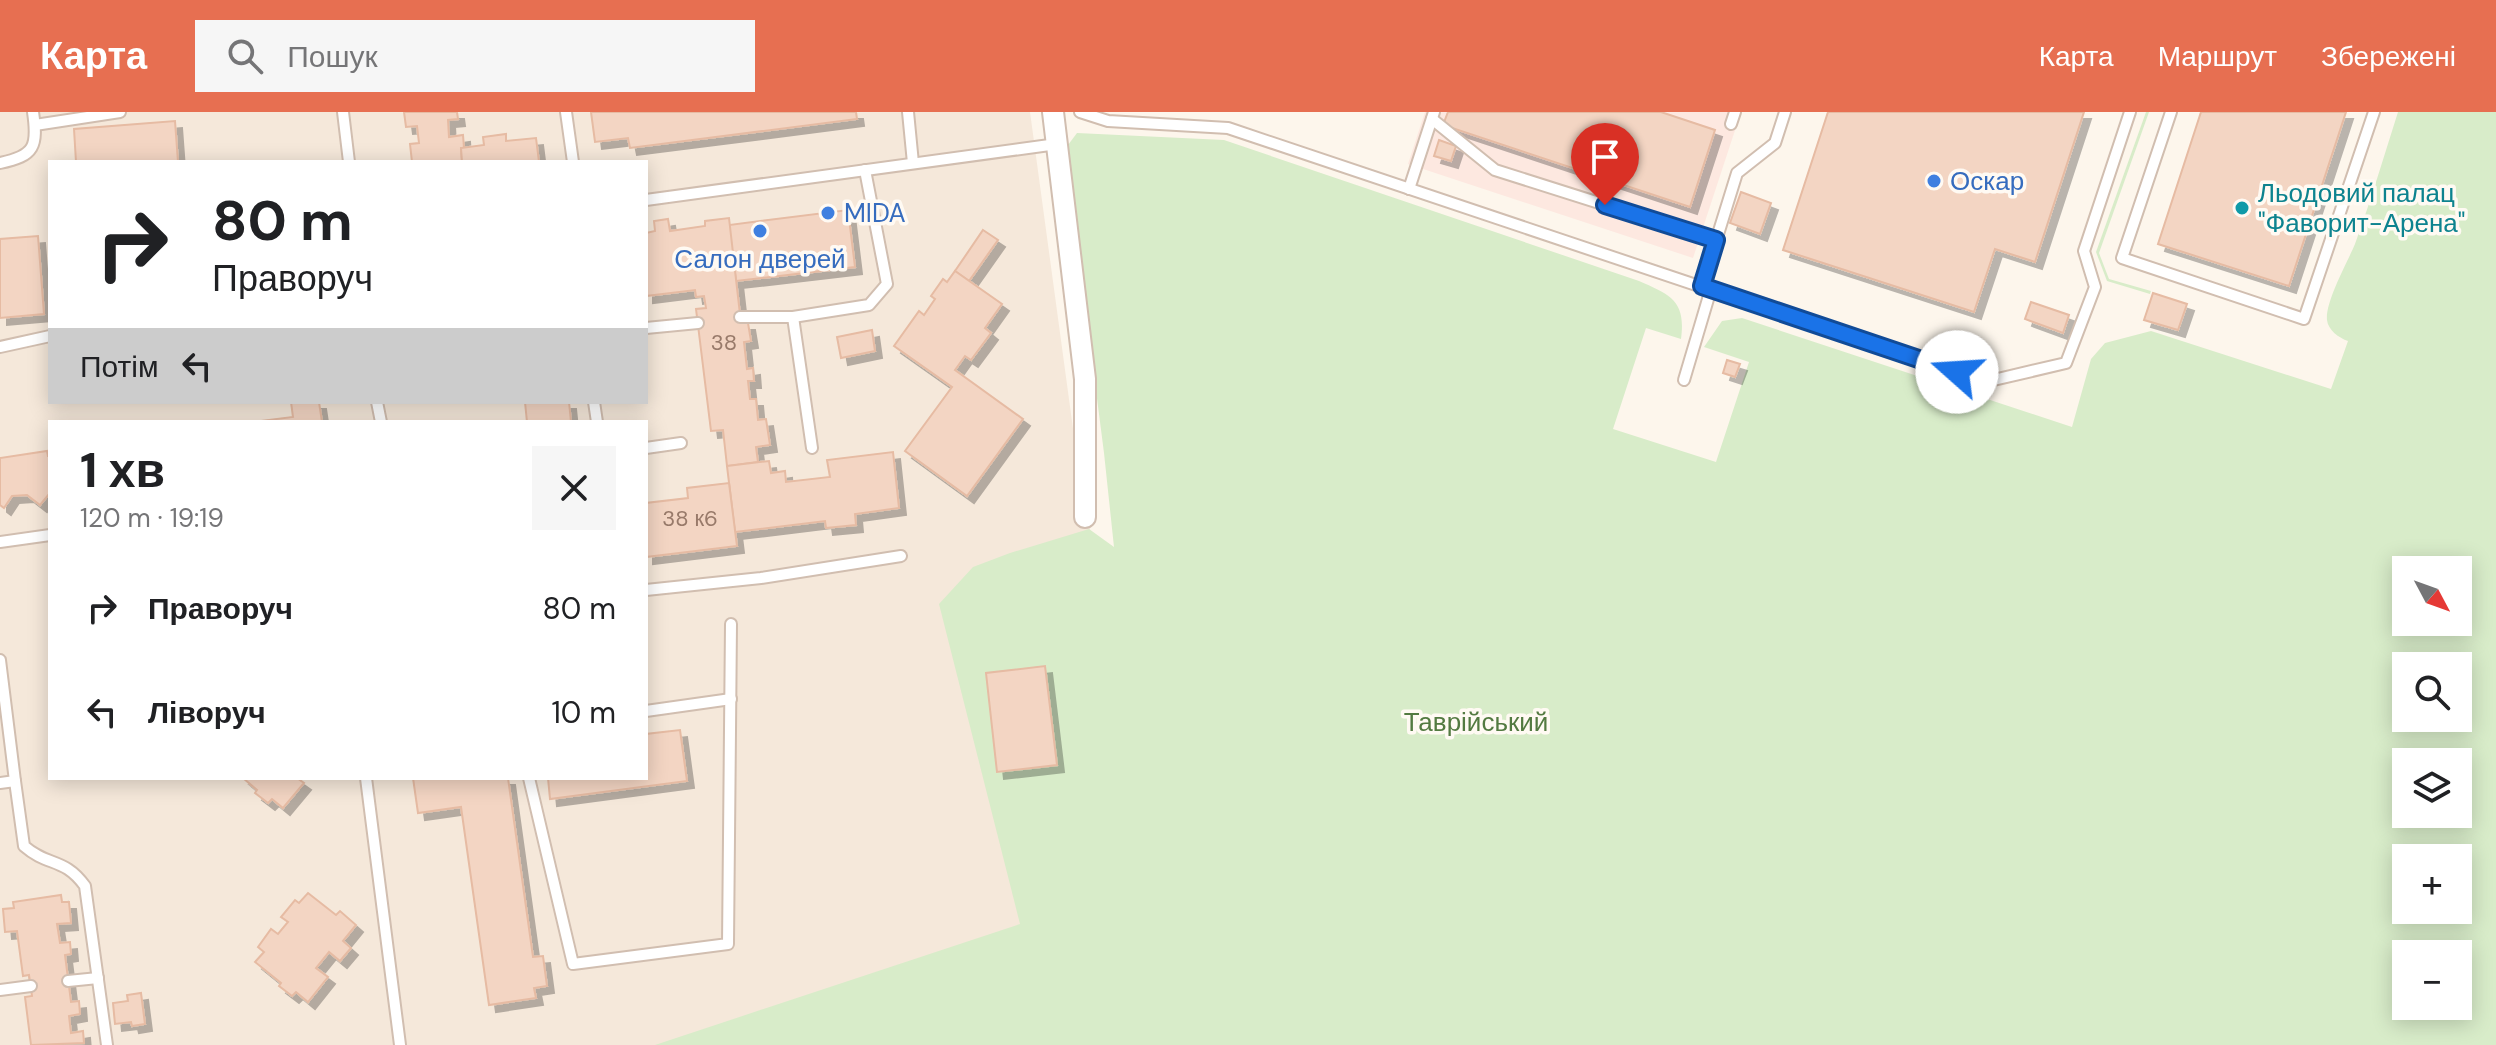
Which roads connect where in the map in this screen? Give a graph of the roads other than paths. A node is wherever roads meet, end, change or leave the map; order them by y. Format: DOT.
graph roads {
  1 [pos="33,112"];
  2 [pos="120,112"];
  3 [pos="343,112"];
  4 [pos="566,112"];
  5 [pos="908,112"];
  6 [pos="1053,112"];
  7 [pos="1080,112"];
  8 [pos="1735,112"];
  9 [pos="1785,112"];
  10 [pos="2130,112"];
  11 [pos="2171,112"];
  12 [pos="2374,112"];
  13 [pos="1433,115"];
  14 [pos="1731,124"];
  15 [pos="35,125"];
  16 [pos="1057,144"];
  17 [pos="349,160"];
  18 [pos="573,160"];
  19 [pos="0,163"];
  20 [pos="913,163"];
  21 [pos="865,170"];
  22 [pos="1409,189"];
  23 [pos="648,200"];
  24 [pos="1716,240"];
  25 [pos="1706,288"];
  26 [pos="740,317"];
  27 [pos="793,317"];
  28 [pos="698,323"];
  29 [pos="648,328"];
  30 [pos="48,336"];
  31 [pos="0,347"];
  32 [pos="1684,380"];
  33 [pos="681,443"];
  34 [pos="648,448"];
  35 [pos="812,448"];
  36 [pos="1085,517"];
  37 [pos="48,535"];
  38 [pos="0,542"];
  39 [pos="901,556"];
  40 [pos="648,590"];
  41 [pos="731,624"];
  42 [pos="0,660"];
  43 [pos="731,699"];
  44 [pos="648,711"];
  45 [pos="366,780"];
  46 [pos="529,780"];
  47 [pos="15,781"];
  48 [pos="0,783"];
  49 [pos="98,978"];
  50 [pos="68,981"];
  51 [pos="31,986"];
  52 [pos="0,990"];
  53 [pos="107,1045"];
  54 [pos="400,1045"];
  1 -- 15 [label="lane"];
  2 -- 15 [label="lane"];
  3 -- 17 [label="lane"];
  4 -- 18 [label="lane"];
  5 -- 20 [label="lane"];
  6 -- 16 [label="street"];
  7 -- 22 [label="lane"];
  8 -- 14 [label="lane"];
  9 -- 24 [label="lane"];
  10 -- 25 [label="lane"];
  11 -- 12 [label="lane"];
  13 -- 22 [label="lane"];
  13 -- 24 [label="lane"];
  15 -- 19 [label="lane"];
  16 -- 20 [label="lane"];
  16 -- 36 [label="street"];
  20 -- 21 [label="lane"];
  21 -- 23 [label="lane"];
  21 -- 27 [label="lane"];
  22 -- 25 [label="lane"];
  24 -- 25 [label="lane"];
  25 -- 32 [label="lane"];
  26 -- 27 [label="lane"];
  27 -- 35 [label="lane"];
  28 -- 29 [label="lane"];
  30 -- 31 [label="lane"];
  33 -- 34 [label="lane"];
  37 -- 38 [label="lane"];
  39 -- 40 [label="lane"];
  41 -- 43 [label="lane"];
  42 -- 47 [label="lane"];
  43 -- 44 [label="lane"];
  43 -- 46 [label="lane"];
  45 -- 54 [label="lane"];
  47 -- 48 [label="lane"];
  47 -- 49 [label="lane"];
  49 -- 50 [label="lane"];
  49 -- 53 [label="lane"];
  51 -- 52 [label="lane"];
}
